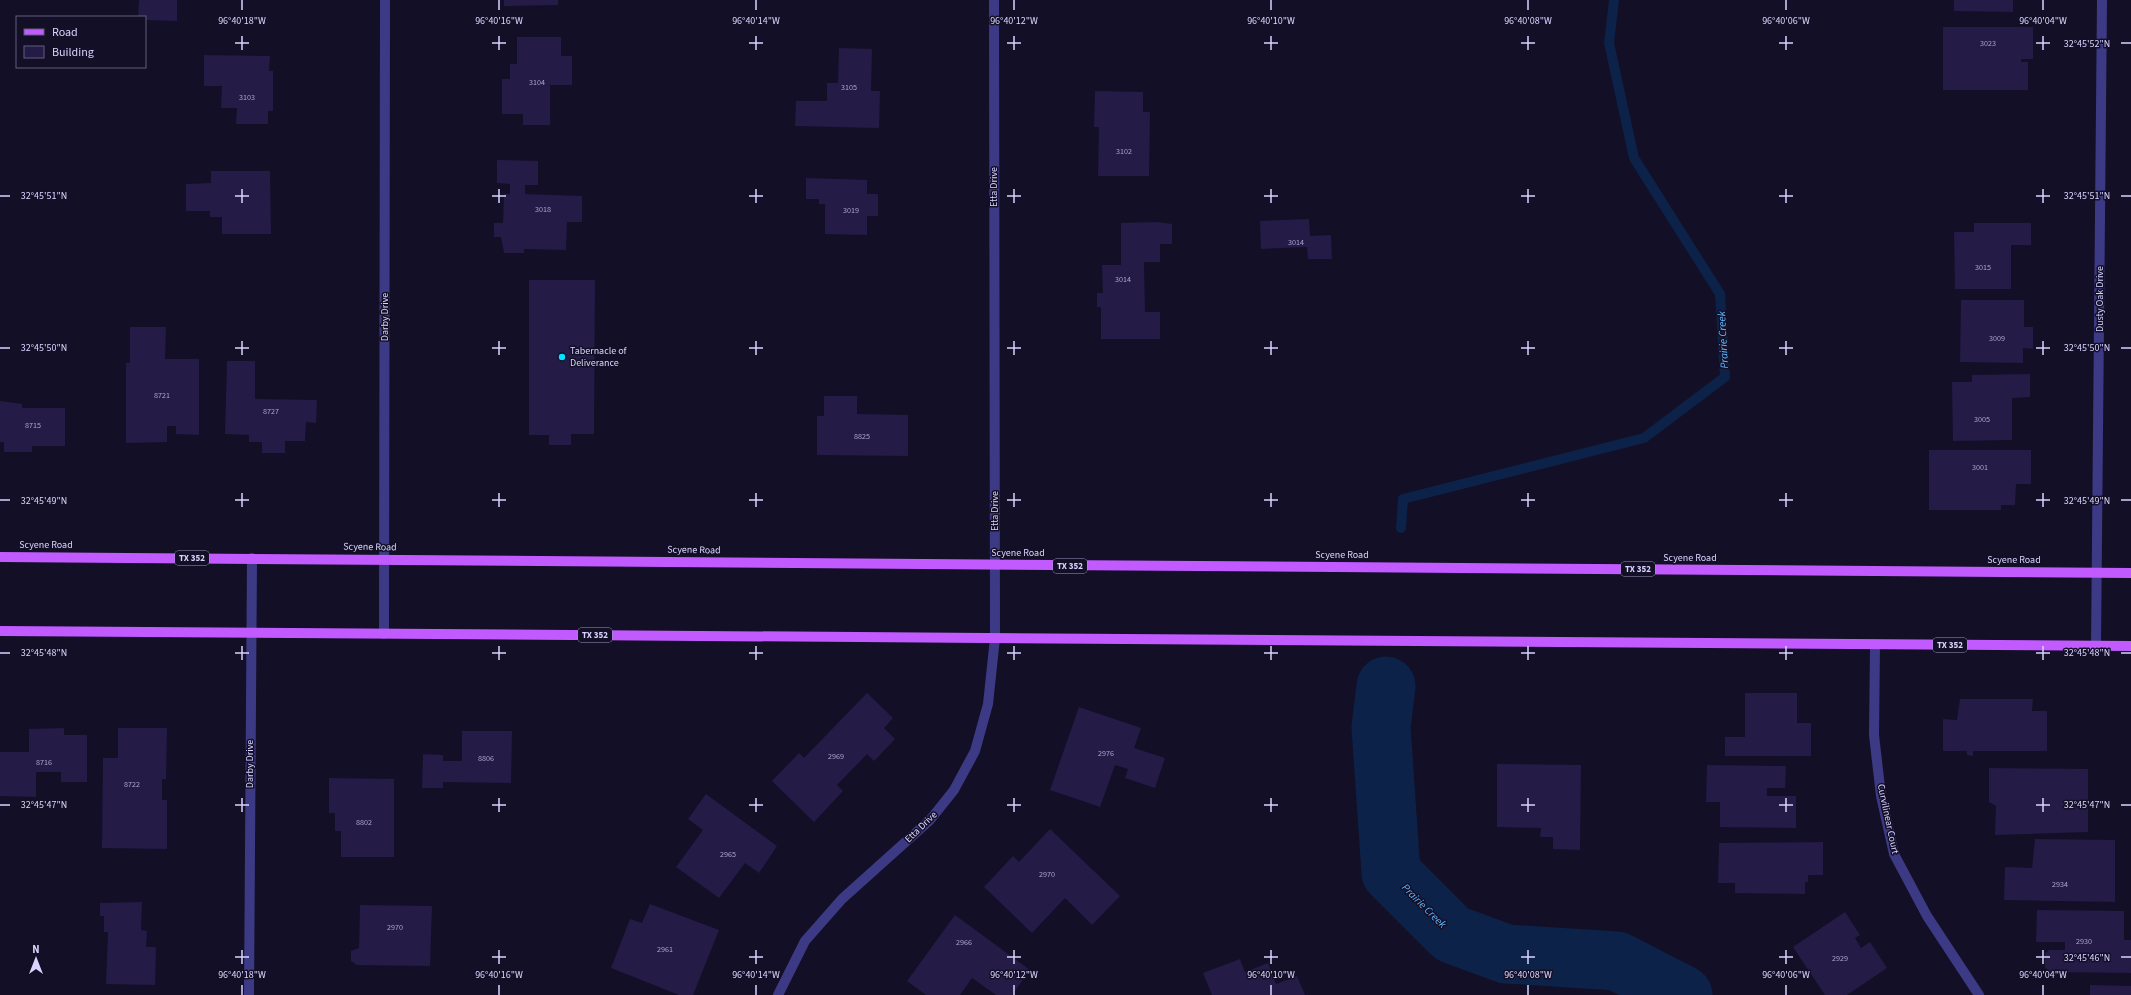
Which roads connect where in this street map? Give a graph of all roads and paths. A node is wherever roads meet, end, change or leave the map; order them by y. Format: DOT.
graph roads {
  1 [pos="385,0"];
  2 [pos="994,0"];
  3 [pos="2102,0"];
  4 [pos="0,556"];
  5 [pos="252,558"];
  6 [pos="384,560"];
  7 [pos="995,566"];
  8 [pos="2098,573"];
  9 [pos="2131,573"];
  10 [pos="0,631"];
  11 [pos="251,633"];
  12 [pos="384,634"];
  13 [pos="995,638"];
  14 [pos="1875,645"];
  15 [pos="2096,646"];
  16 [pos="2131,646"];
  17 [pos="249,995"];
  18 [pos="778,995"];
  19 [pos="1979,995"];
  1 -- 6 [label="street, Darby Drive"];
  2 -- 7 [label="street, Etta Drive"];
  3 -- 8 [label="street, Dusty Oak Drive"];
  4 -- 5 [label="main road, Scyene Road / TX 352"];
  5 -- 6 [label="main road, Scyene Road / TX 352"];
  5 -- 11 [label="street, Darby Drive"];
  6 -- 7 [label="main road, Scyene Road / TX 352"];
  6 -- 12 [label="street, Darby Drive"];
  7 -- 8 [label="main road, Scyene Road / TX 352"];
  7 -- 13 [label="street, Etta Drive"];
  8 -- 9 [label="main road, Scyene Road / TX 352"];
  8 -- 15 [label="street, Dusty Oak Drive"];
  10 -- 11 [label="main road, TX 352"];
  11 -- 12 [label="main road, TX 352"];
  11 -- 17 [label="street, Darby Drive"];
  12 -- 13 [label="main road, TX 352"];
  13 -- 14 [label="main road, TX 352"];
  13 -- 18 [label="street, Etta Drive"];
  14 -- 15 [label="main road, TX 352"];
  14 -- 19 [label="street, Curvilinear Court"];
  15 -- 16 [label="main road, TX 352"];
}
